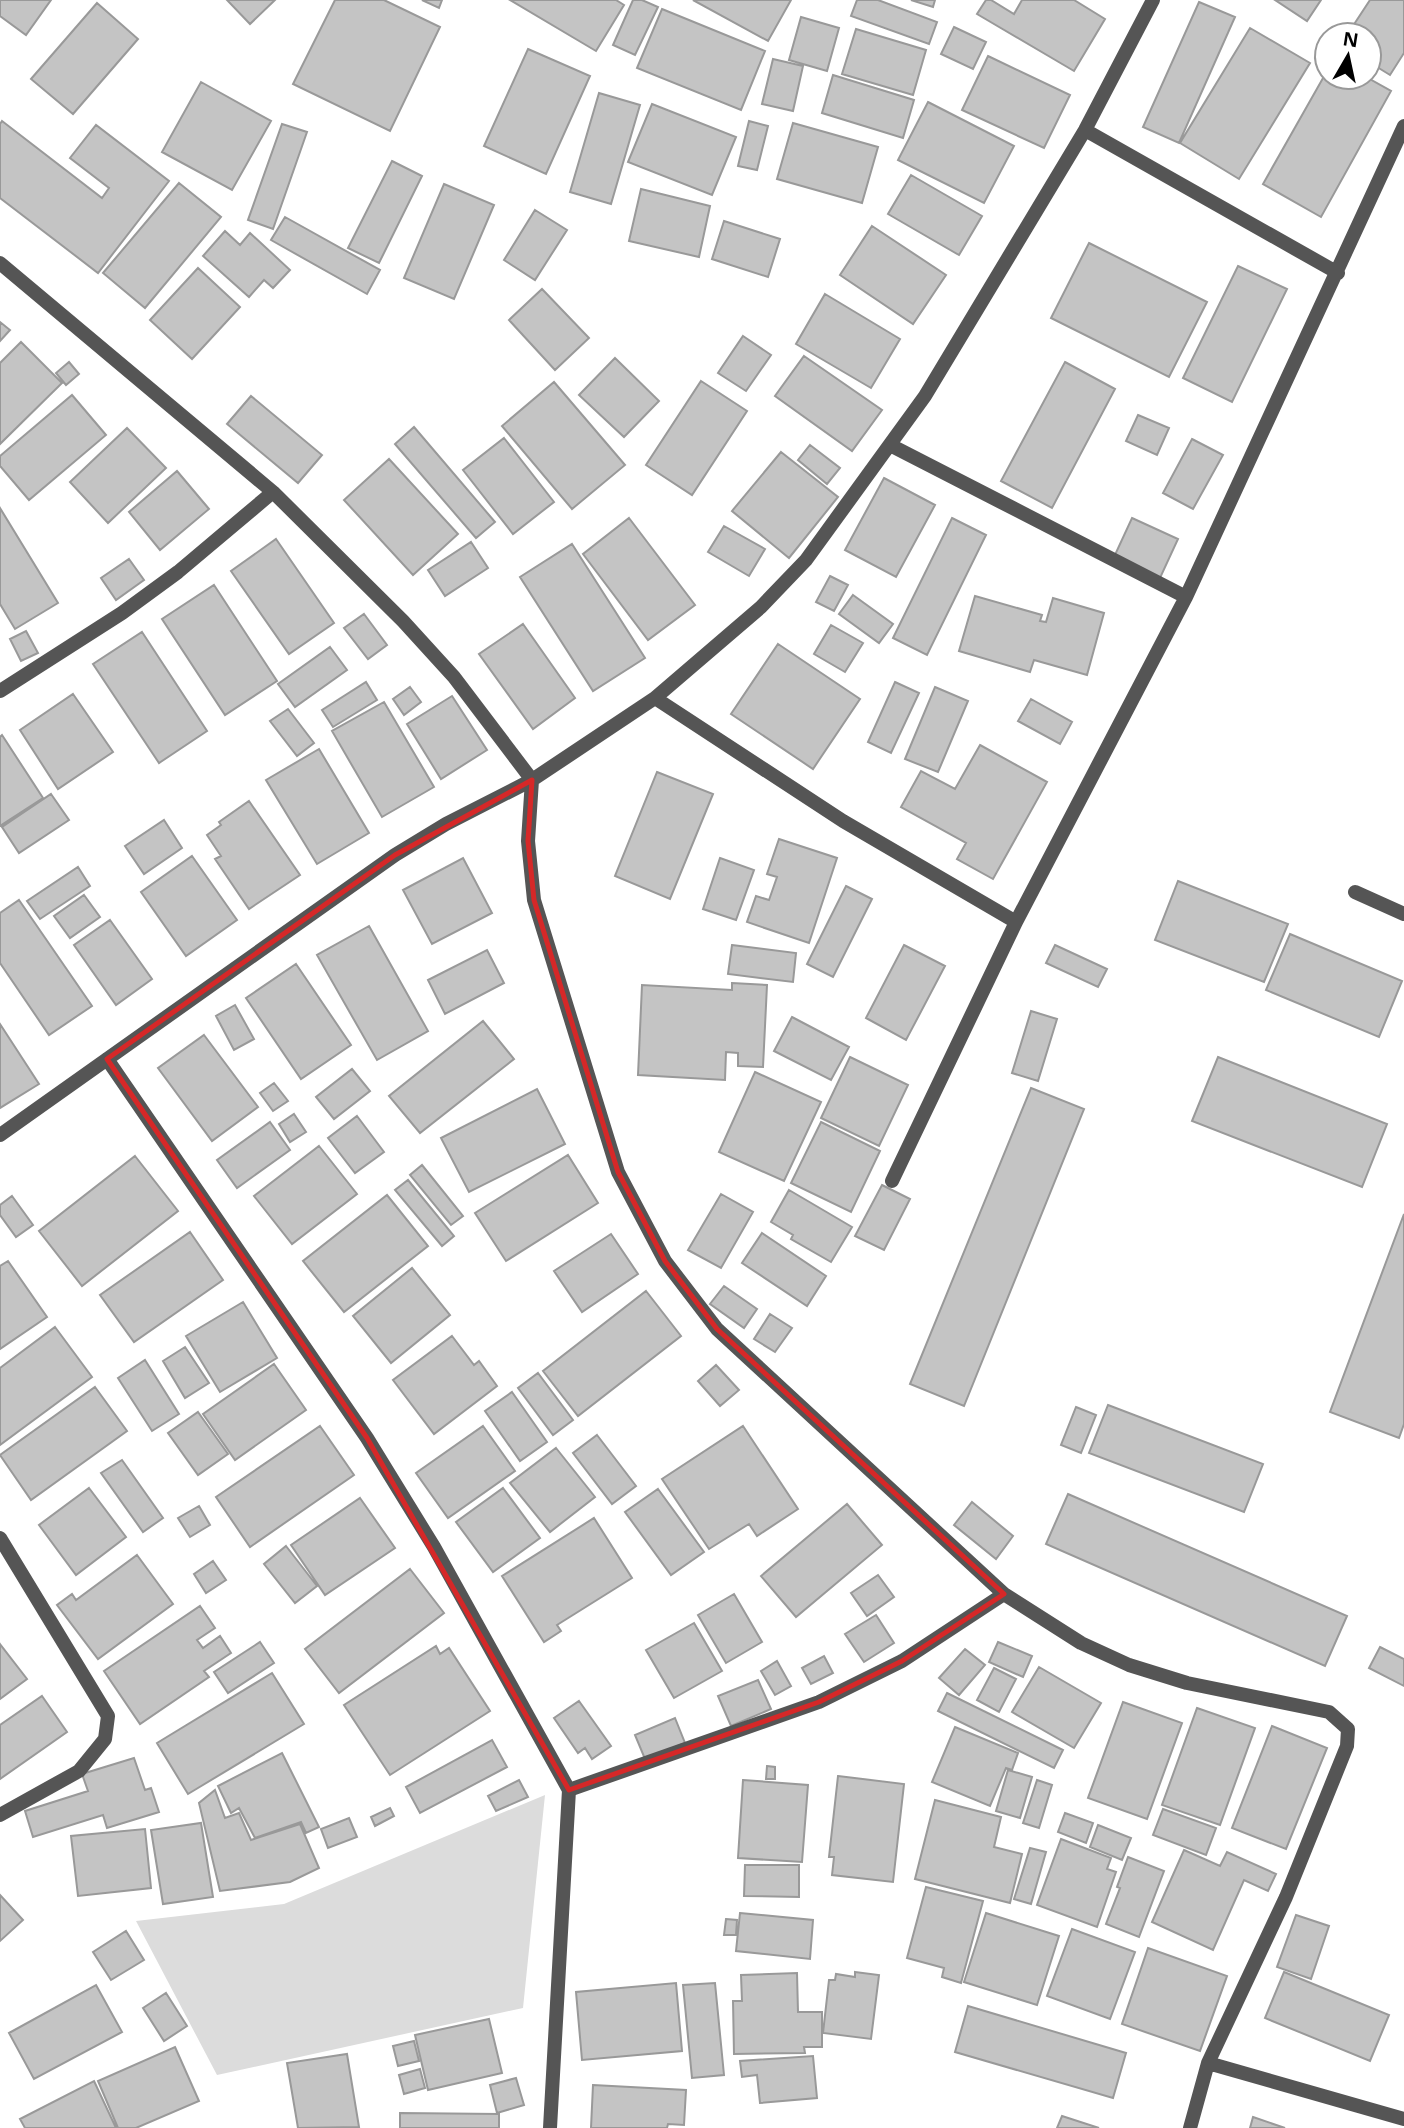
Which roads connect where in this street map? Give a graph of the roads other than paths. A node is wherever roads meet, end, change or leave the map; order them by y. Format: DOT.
graph roads {
  1 [pos="1153,0"];
  2 [pos="1404,126"];
  3 [pos="1085,130"];
  4 [pos="0,263"];
  5 [pos="1338,273"];
  6 [pos="890,445"];
  7 [pos="273,492"];
  8 [pos="1186,597"];
  9 [pos="0,691"];
  10 [pos="655,698"];
  11 [pos="532,780"];
  12 [pos="1355,892"];
  13 [pos="1404,914"];
  14 [pos="1016,922"];
  15 [pos="107,1059"];
  16 [pos="0,1135"];
  17 [pos="891,1181"];
  18 [pos="0,1538"];
  19 [pos="1003,1594"];
  20 [pos="569,1790"];
  21 [pos="0,1815"];
  22 [pos="1208,2063"];
  23 [pos="1404,2119"];
  24 [pos="550,2128"];
  25 [pos="1190,2128"];
  1 -- 3 [label="street"];
  2 -- 5 [label="street"];
  3 -- 5 [label="street"];
  3 -- 6 [label="street"];
  4 -- 7 [label="street"];
  5 -- 8 [label="street"];
  6 -- 8 [label="street"];
  6 -- 10 [label="street"];
  7 -- 9 [label="street"];
  7 -- 11 [label="street"];
  8 -- 14 [label="street"];
  10 -- 11 [label="street"];
  10 -- 14 [label="street"];
  11 -- 15 [label="street"];
  11 -- 19 [label="street"];
  12 -- 13 [label="street"];
  14 -- 17 [label="street"];
  15 -- 16 [label="street"];
  15 -- 20 [label="street"];
  18 -- 21 [label="street"];
  19 -- 20 [label="street"];
  19 -- 22 [label="street"];
  20 -- 24 [label="street"];
  22 -- 23 [label="street"];
  22 -- 25 [label="street"];
}
